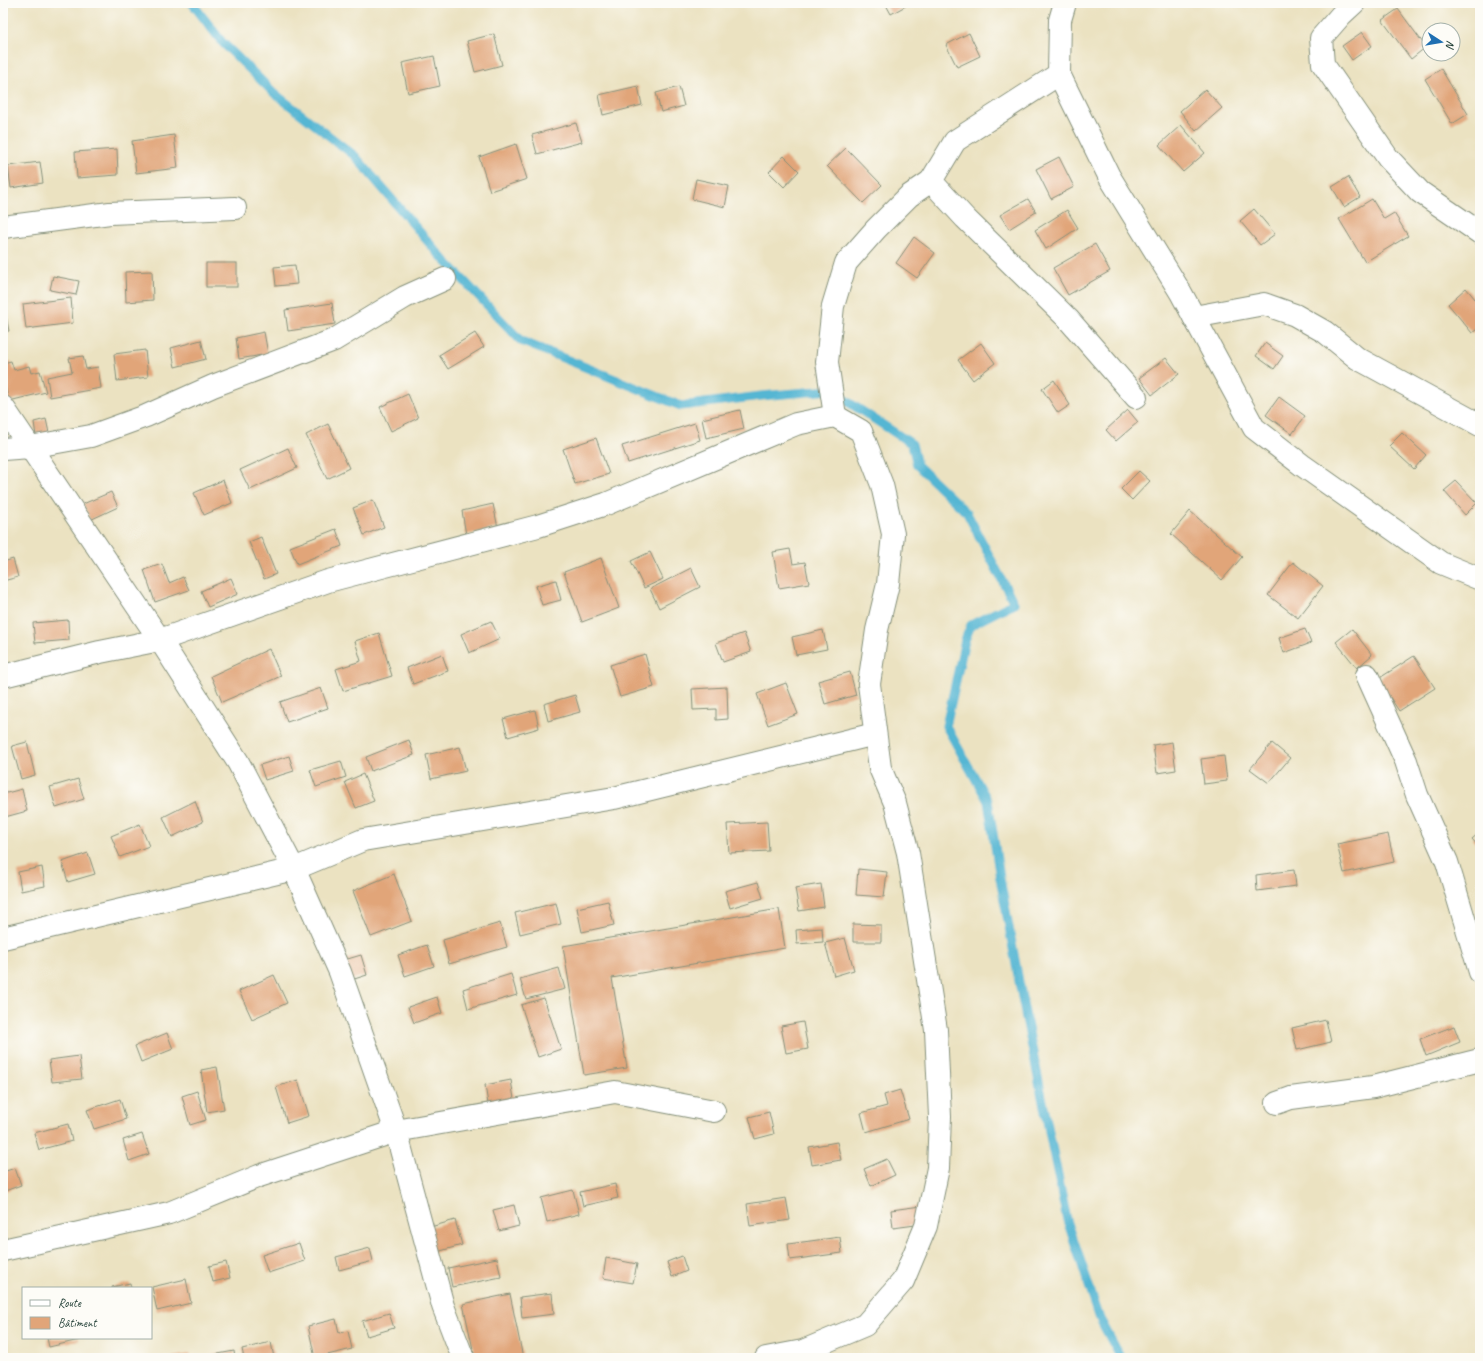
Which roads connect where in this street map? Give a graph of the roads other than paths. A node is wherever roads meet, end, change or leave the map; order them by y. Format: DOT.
graph roads {
  1 [pos="1065,3"];
  2 [pos="1354,3"];
  3 [pos="1059,74"];
  4 [pos="931,181"];
  5 [pos="236,208"];
  6 [pos="3,227"];
  7 [pos="1479,230"];
  8 [pos="445,279"];
  9 [pos="1194,317"];
  10 [pos="1136,397"];
  11 [pos="3,407"];
  12 [pos="835,416"];
  13 [pos="1480,425"];
  14 [pos="30,447"];
  15 [pos="3,449"];
  16 [pos="1480,579"];
  17 [pos="160,640"];
  18 [pos="1367,675"];
  19 [pos="3,676"];
  20 [pos="875,734"];
  21 [pos="294,868"];
  22 [pos="3,938"];
  23 [pos="1480,972"];
  24 [pos="1480,1060"];
  25 [pos="1277,1103"];
  26 [pos="714,1111"];
  27 [pos="396,1130"];
  28 [pos="3,1250"];
  29 [pos="463,1358"];
  30 [pos="766,1358"];
  1 -- 3 [label="street"];
  2 -- 7 [label="street"];
  3 -- 4 [label="street"];
  3 -- 9 [label="street"];
  4 -- 10 [label="street"];
  4 -- 12 [label="street"];
  5 -- 6 [label="street"];
  8 -- 14 [label="street"];
  9 -- 13 [label="street"];
  9 -- 16 [label="street"];
  11 -- 14 [label="street"];
  12 -- 17 [label="street"];
  12 -- 20 [label="street"];
  14 -- 15 [label="street"];
  14 -- 17 [label="street"];
  17 -- 19 [label="street"];
  17 -- 21 [label="street"];
  18 -- 23 [label="street"];
  20 -- 21 [label="street"];
  20 -- 30 [label="street"];
  21 -- 22 [label="street"];
  21 -- 27 [label="street"];
  24 -- 25 [label="street"];
  26 -- 27 [label="street"];
  27 -- 28 [label="street"];
  27 -- 29 [label="street"];
}
